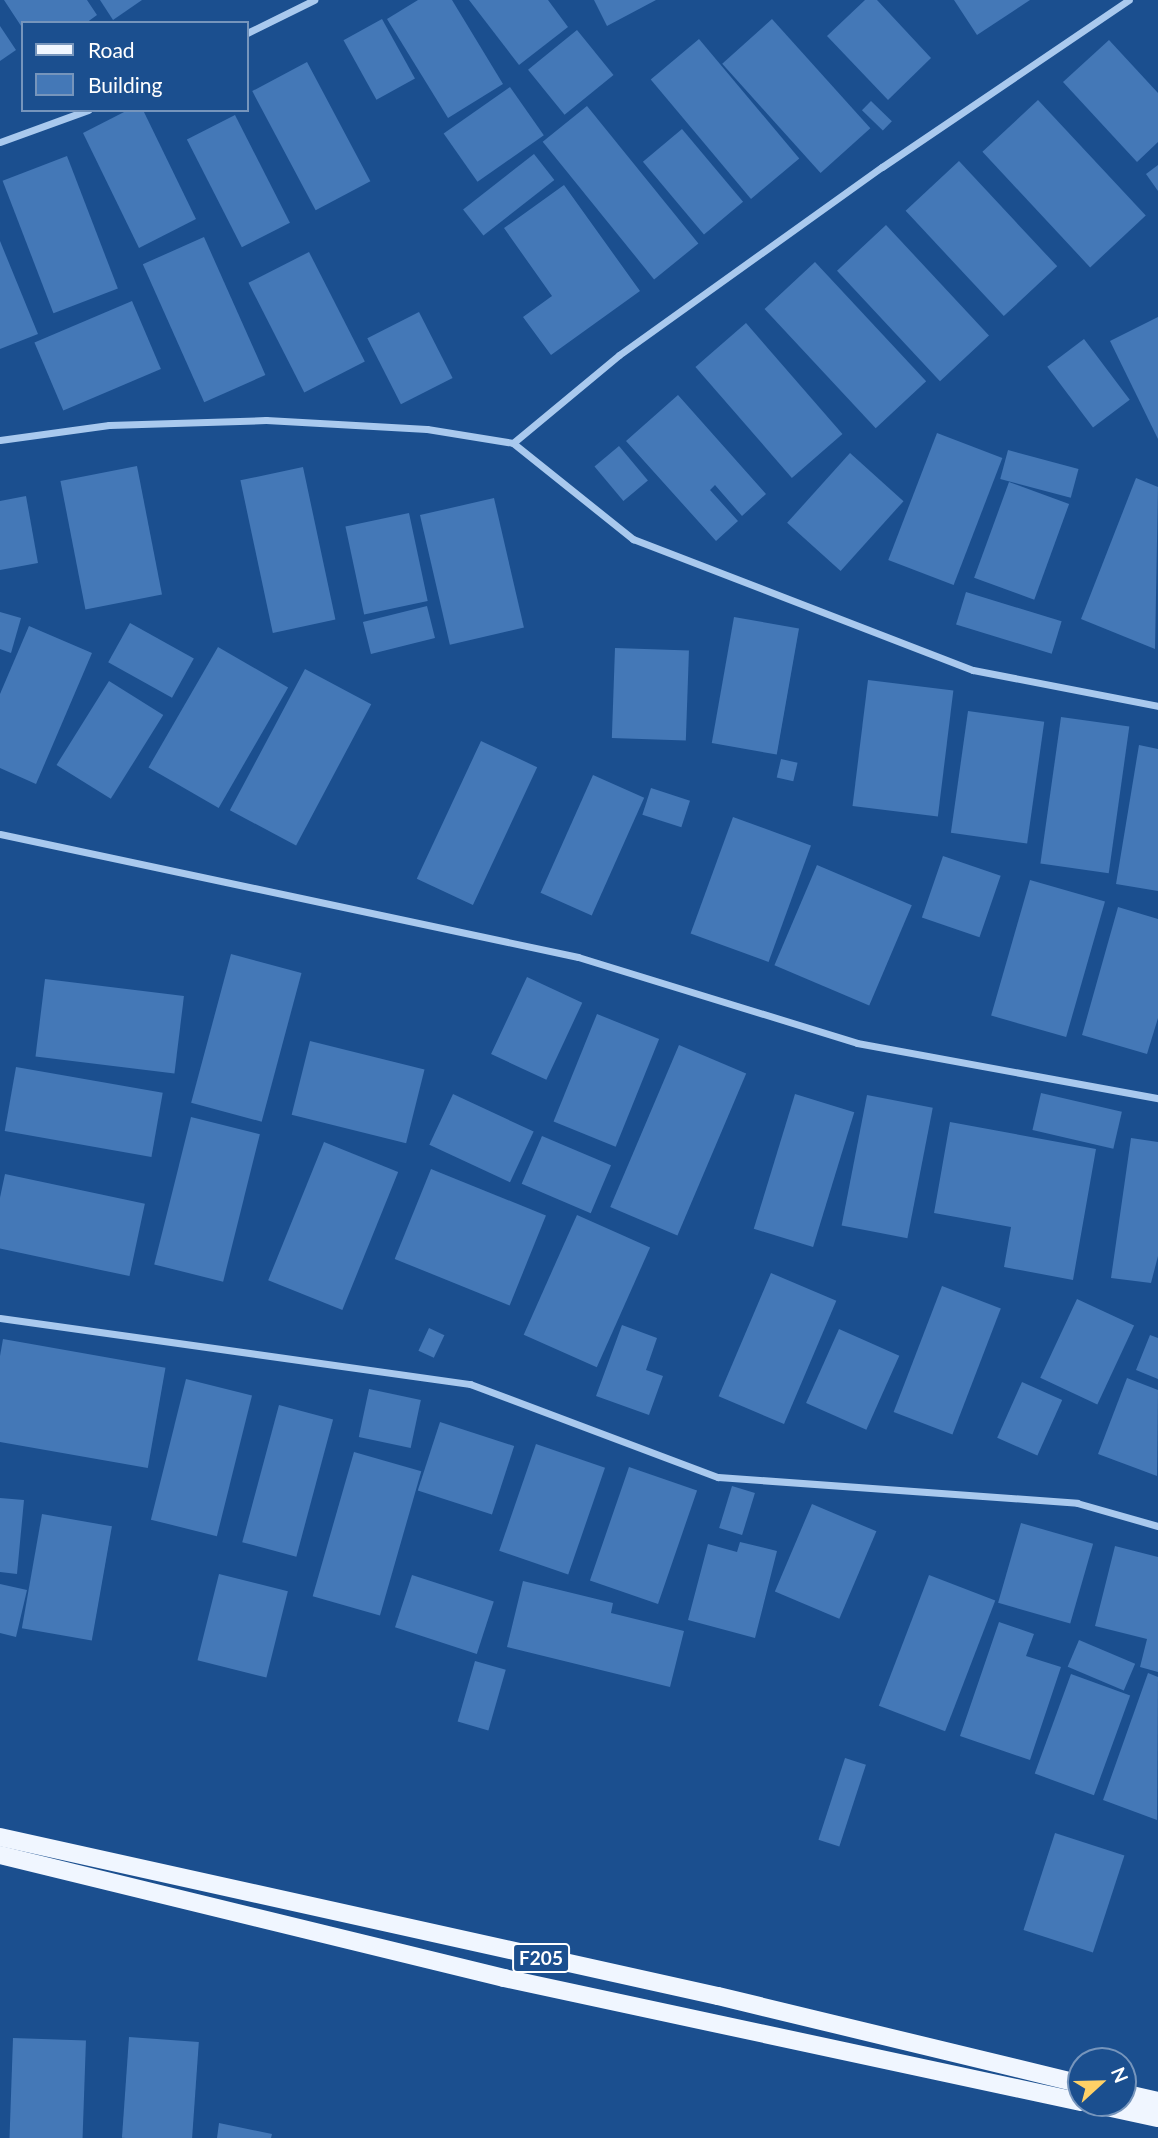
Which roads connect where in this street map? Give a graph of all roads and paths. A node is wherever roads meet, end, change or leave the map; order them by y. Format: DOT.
graph roads {
  1 [pos="314,0"];
  2 [pos="1129,0"];
  3 [pos="248,33"];
  4 [pos="82,112"];
  5 [pos="0,142"];
  6 [pos="0,440"];
  7 [pos="513,443"];
  8 [pos="1158,706"];
  9 [pos="0,834"];
  10 [pos="1158,1098"];
  11 [pos="0,1318"];
  12 [pos="1158,1526"];
  13 [pos="0,1837"];
  14 [pos="68,1853"];
  15 [pos="0,1855"];
  16 [pos="61,1870"];
  17 [pos="295,1904"];
  18 [pos="289,1925"];
  19 [pos="1067,2081"];
  20 [pos="1137,2096"];
  21 [pos="1067,2099"];
  22 [pos="1158,2101"];
  23 [pos="1137,2114"];
  24 [pos="1158,2118"];
  1 -- 3 [label="street"];
  2 -- 7 [label="street"];
  4 -- 5 [label="street"];
  6 -- 7 [label="street"];
  7 -- 8 [label="street"];
  9 -- 10 [label="street"];
  11 -- 12 [label="street"];
  13 -- 14 [label="main road, F205"];
  14 -- 16 [label="main road"];
  14 -- 17 [label="main road, F205"];
  15 -- 16 [label="main road, F205"];
  16 -- 18 [label="main road, F205"];
  17 -- 18 [label="main road"];
  17 -- 19 [label="main road, F205"];
  18 -- 21 [label="main road, F205"];
  20 -- 22 [label="main road"];
  23 -- 24 [label="main road"];
}
